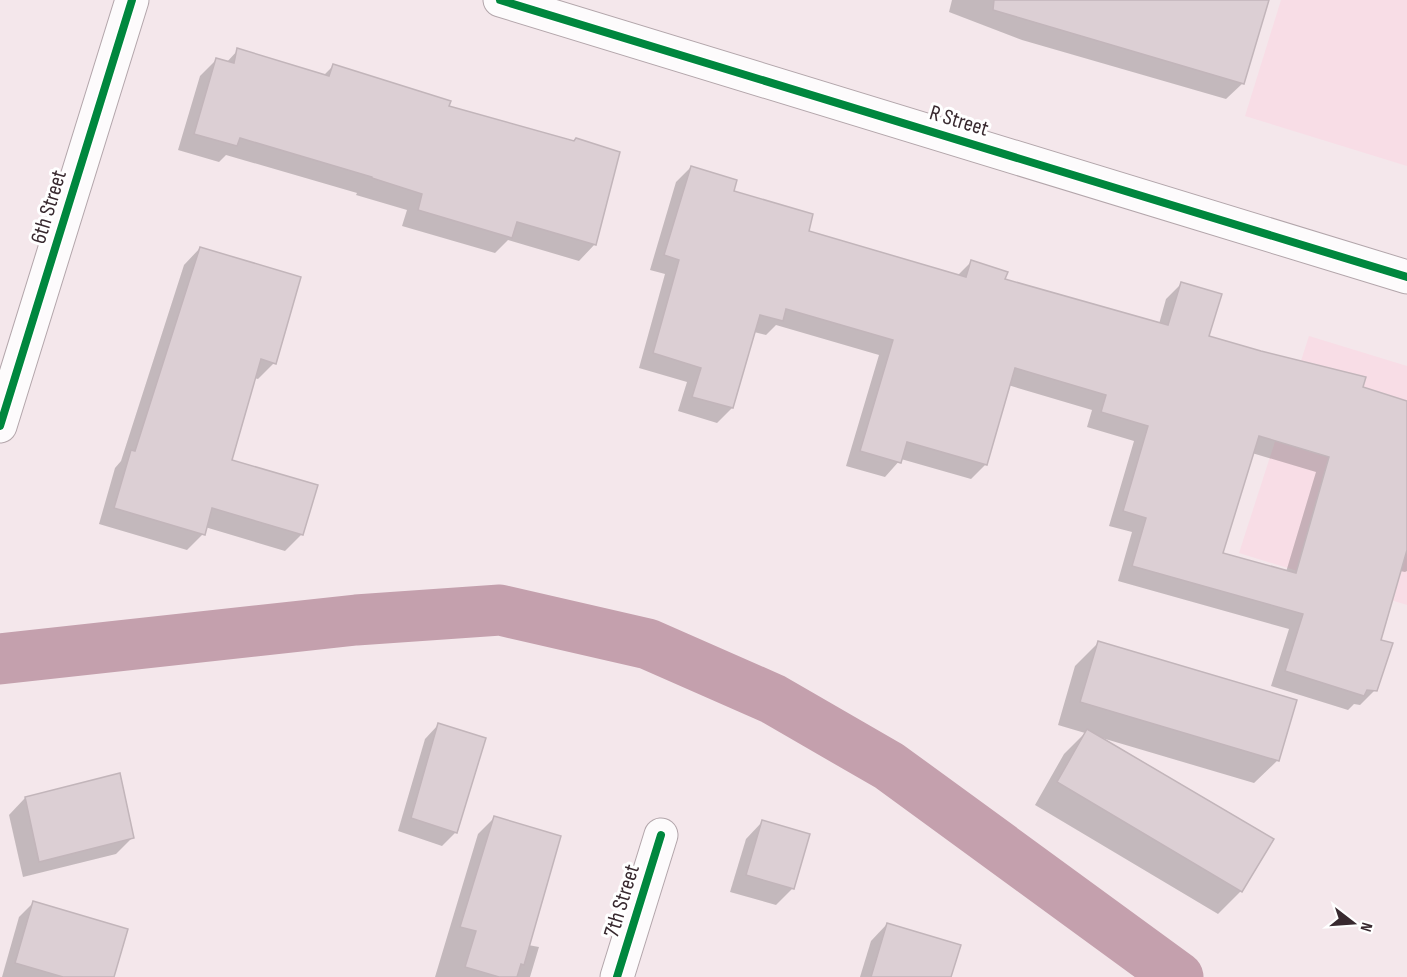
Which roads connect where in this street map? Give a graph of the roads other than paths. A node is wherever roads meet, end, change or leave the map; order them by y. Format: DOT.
graph roads {
  1 [pos="132,0"];
  2 [pos="500,0"];
  3 [pos="1407,277"];
  4 [pos="0,426"];
  5 [pos="662,835"];
  6 [pos="617,977"];
  1 -- 4 [label="street, 6th Street"];
  2 -- 3 [label="street, R Street"];
  5 -- 6 [label="street, 7th Street"];
}
